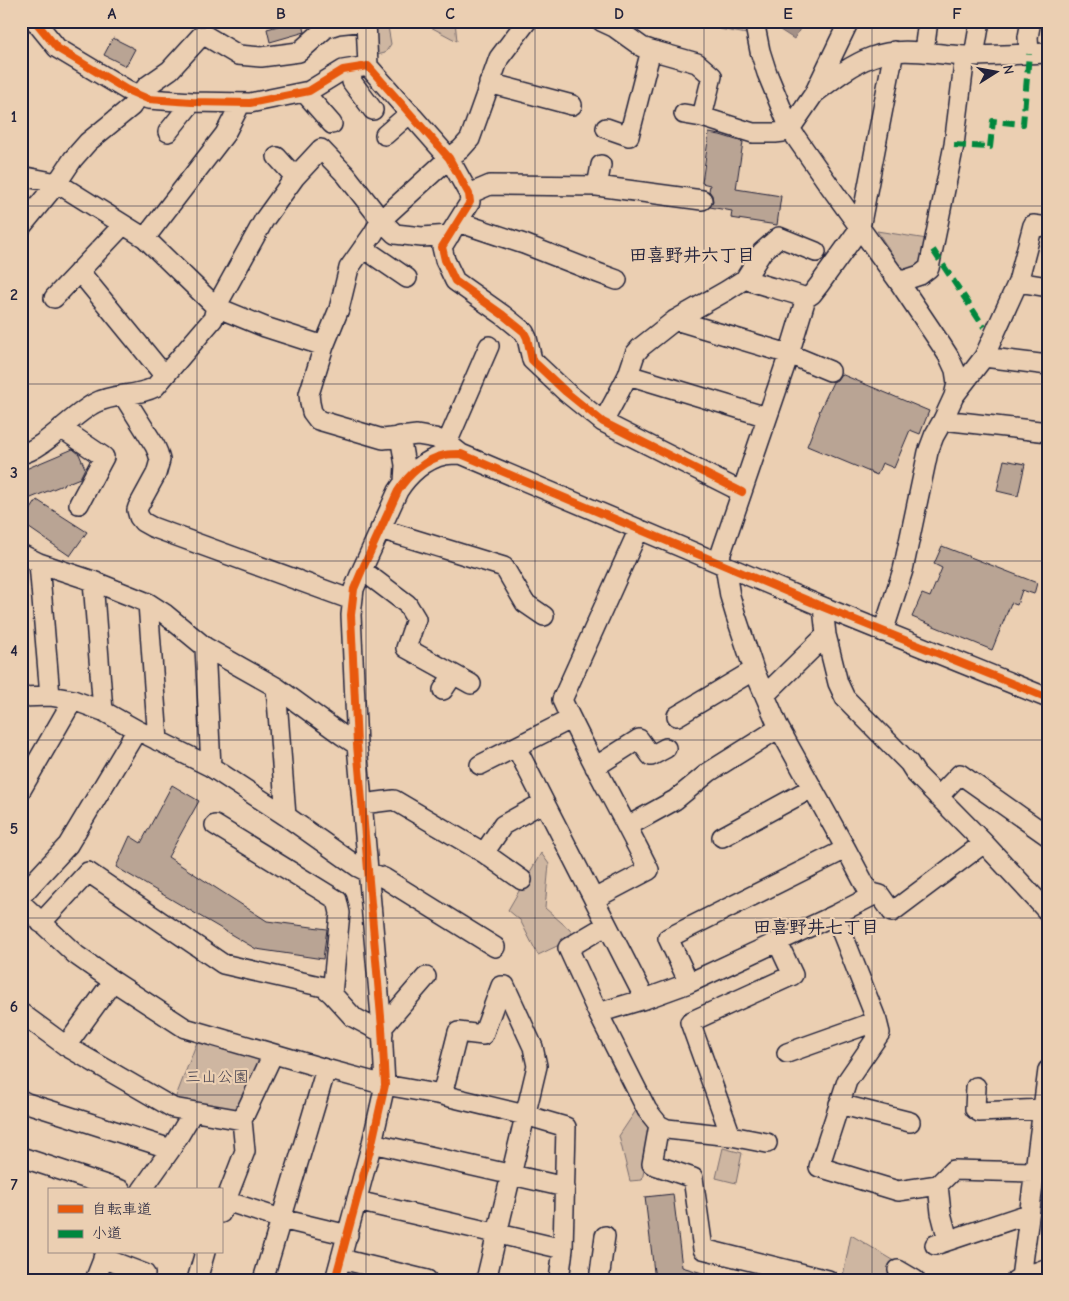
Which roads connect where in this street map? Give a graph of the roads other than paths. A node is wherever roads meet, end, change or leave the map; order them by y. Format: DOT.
graph roads {
  1 [pos="34,21"];
  2 [pos="527,21"];
  3 [pos="601,21"];
  4 [pos="754,21"];
  5 [pos="849,21"];
  6 [pos="928,21"];
  7 [pos="980,21"];
  8 [pos="1031,21"];
  9 [pos="651,50"];
  10 [pos="894,51"];
  11 [pos="924,51"];
  12 [pos="1048,53"];
  13 [pos="1029,54"];
  14 [pos="970,56"];
  15 [pos="359,67"];
  16 [pos="489,83"];
  17 [pos="304,92"];
  18 [pos="814,94"];
  19 [pos="139,95"];
  20 [pos="192,102"];
  21 [pos="241,104"];
  22 [pos="572,105"];
  23 [pos="373,110"];
  24 [pos="410,113"];
  25 [pos="332,124"];
  26 [pos="606,128"];
  27 [pos="790,129"];
  28 [pos="168,132"];
  29 [pos="384,135"];
  30 [pos="276,158"];
  31 [pos="449,158"];
  32 [pos="601,165"];
  33 [pos="21,176"];
  34 [pos="295,177"];
  35 [pos="57,183"];
  36 [pos="597,186"];
  37 [pos="469,194"];
  38 [pos="702,200"];
  39 [pos="381,220"];
  40 [pos="123,225"];
  41 [pos="21,227"];
  42 [pos="1048,227"];
  43 [pos="454,228"];
  44 [pos="860,228"];
  45 [pos="145,238"];
  46 [pos="363,248"];
  47 [pos="816,252"];
  48 [pos="79,271"];
  49 [pos="407,278"];
  50 [pos="745,279"];
  51 [pos="617,280"];
  52 [pos="899,282"];
  53 [pos="1018,282"];
  54 [pos="1048,287"];
  55 [pos="54,298"];
  56 [pos="806,298"];
  57 [pos="216,307"];
  58 [pos="675,320"];
  59 [pos="324,346"];
  60 [pos="489,346"];
  61 [pos="789,354"];
  62 [pos="984,357"];
  63 [pos="1048,365"];
  64 [pos="830,371"];
  65 [pos="164,375"];
  66 [pos="628,375"];
  67 [pos="122,396"];
  68 [pos="954,396"];
  69 [pos="767,417"];
  70 [pos="944,420"];
  71 [pos="603,422"];
  72 [pos="61,428"];
  73 [pos="1048,432"];
  74 [pos="400,436"];
  75 [pos="454,448"];
  76 [pos="21,454"];
  77 [pos="404,482"];
  78 [pos="742,492"];
  79 [pos="79,504"];
  80 [pos="380,529"];
  81 [pos="639,529"];
  82 [pos="21,554"];
  83 [pos="38,563"];
  84 [pos="722,564"];
  85 [pos="362,570"];
  86 [pos="93,581"];
  87 [pos="352,600"];
  88 [pos="148,604"];
  89 [pos="823,607"];
  90 [pos="544,616"];
  91 [pos="883,632"];
  92 [pos="826,635"];
  93 [pos="205,647"];
  94 [pos="754,670"];
  95 [pos="453,674"];
  96 [pos="471,684"];
  97 [pos="276,687"];
  98 [pos="443,690"];
  99 [pos="765,695"];
  100 [pos="50,696"];
  101 [pos="21,697"];
  102 [pos="1048,698"];
  103 [pos="72,700"];
  104 [pos="103,711"];
  105 [pos="678,716"];
  106 [pos="571,719"];
  107 [pos="779,728"];
  108 [pos="136,730"];
  109 [pos="158,741"];
  110 [pos="357,745"];
  111 [pos="516,747"];
  112 [pos="666,748"];
  113 [pos="480,765"];
  114 [pos="211,767"];
  115 [pos="595,767"];
  116 [pos="812,788"];
  117 [pos="21,790"];
  118 [pos="938,797"];
  119 [pos="544,802"];
  120 [pos="362,804"];
  121 [pos="286,816"];
  122 [pos="215,825"];
  123 [pos="628,826"];
  124 [pos="1048,836"];
  125 [pos="722,837"];
  126 [pos="984,843"];
  127 [pos="846,849"];
  128 [pos="484,853"];
  129 [pos="368,872"];
  130 [pos="522,880"];
  131 [pos="21,896"];
  132 [pos="871,896"];
  133 [pos="594,899"];
  134 [pos="21,903"];
  135 [pos="1048,912"];
  136 [pos="835,915"];
  137 [pos="41,923"];
  138 [pos="607,925"];
  139 [pos="778,942"];
  140 [pos="495,947"];
  141 [pos="426,978"];
  142 [pos="113,981"];
  143 [pos="689,983"];
  144 [pos="332,994"];
  145 [pos="645,999"];
  146 [pos="21,1013"];
  147 [pos="598,1013"];
  148 [pos="877,1021"];
  149 [pos="382,1030"];
  150 [pos="66,1046"];
  151 [pos="787,1053"];
  152 [pos="273,1054"];
  153 [pos="326,1069"];
  154 [pos="1048,1070"];
  155 [pos="385,1084"];
  156 [pos="976,1087"];
  157 [pos="442,1095"];
  158 [pos="839,1104"];
  159 [pos="23,1105"];
  160 [pos="1043,1109"];
  161 [pos="193,1112"];
  162 [pos="525,1115"];
  163 [pos="242,1120"];
  164 [pos="910,1122"];
  165 [pos="659,1125"];
  166 [pos="731,1136"];
  167 [pos="372,1143"];
  168 [pos="767,1143"];
  169 [pos="172,1150"];
  170 [pos="21,1157"];
  171 [pos="1034,1172"];
  172 [pos="511,1175"];
  173 [pos="938,1185"];
  174 [pos="115,1188"];
  175 [pos="144,1188"];
  176 [pos="565,1188"];
  177 [pos="357,1201"];
  178 [pos="224,1207"];
  179 [pos="1028,1214"];
  180 [pos="281,1219"];
  181 [pos="497,1234"];
  182 [pos="348,1235"];
  183 [pos="605,1236"];
  184 [pos="563,1249"];
  185 [pos="204,1254"];
  186 [pos="104,1255"];
  187 [pos="341,1259"];
  188 [pos="1048,1268"];
  189 [pos="898,1270"];
  190 [pos="145,1274"];
  191 [pos="1018,1279"];
  192 [pos="95,1280"];
  193 [pos="197,1280"];
  194 [pos="263,1280"];
  195 [pos="335,1280"];
  196 [pos="427,1280"];
  197 [pos="486,1280"];
  198 [pos="559,1280"];
  199 [pos="599,1280"];
  200 [pos="828,1280"];
  201 [pos="915,1280"];
  1 -- 19 [label="street"];
  2 -- 16 [label="street"];
  3 -- 9 [label="street"];
  4 -- 27 [label="street"];
  5 -- 18 [label="street"];
  6 -- 11 [label="street"];
  7 -- 14 [label="street"];
  8 -- 13 [label="street"];
  9 -- 26 [label="street"];
  9 -- 27 [label="street"];
  10 -- 11 [label="street"];
  10 -- 18 [label="street"];
  10 -- 44 [label="street"];
  11 -- 14 [label="street"];
  12 -- 13 [label="street"];
  13 -- 14 [label="street"];
  14 -- 52 [label="street"];
  15 -- 17 [label="street"];
  15 -- 19 [label="street"];
  15 -- 23 [label="street"];
  15 -- 24 [label="street"];
  16 -- 22 [label="street"];
  16 -- 31 [label="street"];
  17 -- 21 [label="street"];
  17 -- 25 [label="street"];
  18 -- 27 [label="street"];
  19 -- 20 [label="street"];
  19 -- 35 [label="street"];
  20 -- 21 [label="street"];
  20 -- 28 [label="street"];
  21 -- 45 [label="street"];
  24 -- 29 [label="street"];
  24 -- 31 [label="street"];
  27 -- 44 [label="street"];
  30 -- 34 [label="street"];
  31 -- 37 [label="street"];
  31 -- 39 [label="street"];
  32 -- 36 [label="street"];
  33 -- 35 [label="street"];
  34 -- 39 [label="street"];
  34 -- 57 [label="street"];
  35 -- 40 [label="street"];
  35 -- 41 [label="street"];
  36 -- 37 [label="street"];
  36 -- 38 [label="street"];
  37 -- 43 [label="street"];
  39 -- 43 [label="street"];
  39 -- 46 [label="street"];
  40 -- 45 [label="street"];
  40 -- 48 [label="street"];
  42 -- 53 [label="street"];
  43 -- 51 [label="street"];
  43 -- 71 [label="street"];
  44 -- 52 [label="street"];
  44 -- 56 [label="street"];
  45 -- 57 [label="street"];
  46 -- 49 [label="street"];
  46 -- 59 [label="street"];
  47 -- 50 [label="street"];
  48 -- 55 [label="street"];
  48 -- 65 [label="street"];
  50 -- 56 [label="street"];
  50 -- 58 [label="street"];
  52 -- 68 [label="street"];
  53 -- 54 [label="street"];
  53 -- 62 [label="street"];
  56 -- 61 [label="street"];
  57 -- 59 [label="street"];
  57 -- 65 [label="street"];
  58 -- 61 [label="street"];
  58 -- 66 [label="street"];
  59 -- 74 [label="street"];
  60 -- 75 [label="street"];
  61 -- 64 [label="street"];
  61 -- 69 [label="street"];
  62 -- 63 [label="street"];
  62 -- 68 [label="street"];
  65 -- 67 [label="street"];
  66 -- 69 [label="street"];
  66 -- 71 [label="street"];
  67 -- 72 [label="street"];
  67 -- 87 [label="street"];
  68 -- 70 [label="street"];
  69 -- 78 [label="street"];
  70 -- 73 [label="street"];
  70 -- 91 [label="street"];
  71 -- 78 [label="street"];
  72 -- 76 [label="street"];
  72 -- 79 [label="street"];
  74 -- 75 [label="street"];
  74 -- 77 [label="street"];
  75 -- 77 [label="street"];
  75 -- 81 [label="street"];
  77 -- 80 [label="street"];
  78 -- 84 [label="street"];
  80 -- 85 [label="street"];
  80 -- 90 [label="street"];
  81 -- 84 [label="street"];
  81 -- 106 [label="street"];
  82 -- 83 [label="street"];
  83 -- 86 [label="street"];
  83 -- 100 [label="street"];
  84 -- 89 [label="street"];
  84 -- 94 [label="street"];
  85 -- 87 [label="street"];
  85 -- 95 [label="street"];
  86 -- 88 [label="street"];
  86 -- 104 [label="street"];
  87 -- 110 [label="street"];
  88 -- 93 [label="street"];
  88 -- 109 [label="street"];
  89 -- 91 [label="street"];
  89 -- 92 [label="street"];
  91 -- 102 [label="street"];
  92 -- 99 [label="street"];
  92 -- 118 [label="street"];
  93 -- 97 [label="street"];
  93 -- 114 [label="street"];
  94 -- 99 [label="street"];
  94 -- 105 [label="street"];
  95 -- 96 [label="street"];
  95 -- 98 [label="street"];
  97 -- 110 [label="street"];
  97 -- 121 [label="street"];
  99 -- 107 [label="street"];
  100 -- 101 [label="street"];
  100 -- 103 [label="street"];
  103 -- 104 [label="street"];
  103 -- 117 [label="street"];
  104 -- 108 [label="street"];
  106 -- 111 [label="street"];
  106 -- 115 [label="street"];
  107 -- 116 [label="street"];
  107 -- 123 [label="street"];
  108 -- 109 [label="street"];
  108 -- 131 [label="street"];
  109 -- 114 [label="street"];
  110 -- 120 [label="street"];
  111 -- 113 [label="street"];
  111 -- 119 [label="street"];
  112 -- 115 [label="street"];
  114 -- 121 [label="street"];
  115 -- 123 [label="street"];
  116 -- 125 [label="street"];
  116 -- 127 [label="street"];
  118 -- 124 [label="street"];
  118 -- 126 [label="street"];
  119 -- 128 [label="street"];
  119 -- 133 [label="street"];
  120 -- 128 [label="street"];
  120 -- 129 [label="street"];
  121 -- 129 [label="street"];
  122 -- 144 [label="street"];
  123 -- 133 [label="street"];
  126 -- 132 [label="street"];
  126 -- 135 [label="street"];
  127 -- 132 [label="street"];
  127 -- 143 [label="street"];
  128 -- 130 [label="street"];
  129 -- 140 [label="street"];
  129 -- 149 [label="street"];
  132 -- 136 [label="street"];
  133 -- 138 [label="street"];
  134 -- 137 [label="street"];
  136 -- 139 [label="street"];
  136 -- 148 [label="street"];
  137 -- 142 [label="street"];
  137 -- 144 [label="street"];
  138 -- 145 [label="street"];
  138 -- 147 [label="street"];
  139 -- 143 [label="street"];
  139 -- 166 [label="street"];
  141 -- 149 [label="street"];
  142 -- 150 [label="street"];
  142 -- 152 [label="street"];
  143 -- 145 [label="street"];
  144 -- 149 [label="street"];
  145 -- 147 [label="street"];
  146 -- 150 [label="street"];
  147 -- 165 [label="street"];
  148 -- 151 [label="street"];
  148 -- 158 [label="street"];
  149 -- 155 [label="street"];
  150 -- 161 [label="street"];
  152 -- 153 [label="street"];
  152 -- 163 [label="street"];
  153 -- 155 [label="street"];
  153 -- 180 [label="street"];
  154 -- 160 [label="street"];
  155 -- 157 [label="street"];
  155 -- 167 [label="street"];
  156 -- 160 [label="street"];
  157 -- 162 [label="street"];
  157 -- 162 [label="street"];
  158 -- 164 [label="street"];
  158 -- 173 [label="street"];
  159 -- 169 [label="street"];
  160 -- 171 [label="street"];
  161 -- 163 [label="street"];
  161 -- 169 [label="street"];
  162 -- 172 [label="street"];
  162 -- 176 [label="street"];
  163 -- 178 [label="street"];
  165 -- 166 [label="street"];
  165 -- 200 [label="street"];
  166 -- 168 [label="street"];
  167 -- 172 [label="street"];
  167 -- 177 [label="street"];
  169 -- 175 [label="street"];
  170 -- 174 [label="street"];
  171 -- 173 [label="street"];
  171 -- 179 [label="street"];
  172 -- 176 [label="street"];
  172 -- 181 [label="street"];
  173 -- 179 [label="street"];
  176 -- 184 [label="street"];
  177 -- 181 [label="street"];
  177 -- 182 [label="street"];
  178 -- 180 [label="street"];
  179 -- 191 [label="street"];
  180 -- 182 [label="street"];
  180 -- 194 [label="street"];
  181 -- 184 [label="street"];
  181 -- 197 [label="street"];
  182 -- 187 [label="street"];
  183 -- 199 [label="street"];
  184 -- 198 [label="street"];
  185 -- 193 [label="street"];
  186 -- 190 [label="street"];
  186 -- 192 [label="street"];
  187 -- 195 [label="street"];
  187 -- 196 [label="street"];
  188 -- 191 [label="street"];
  189 -- 201 [label="street"];
}
